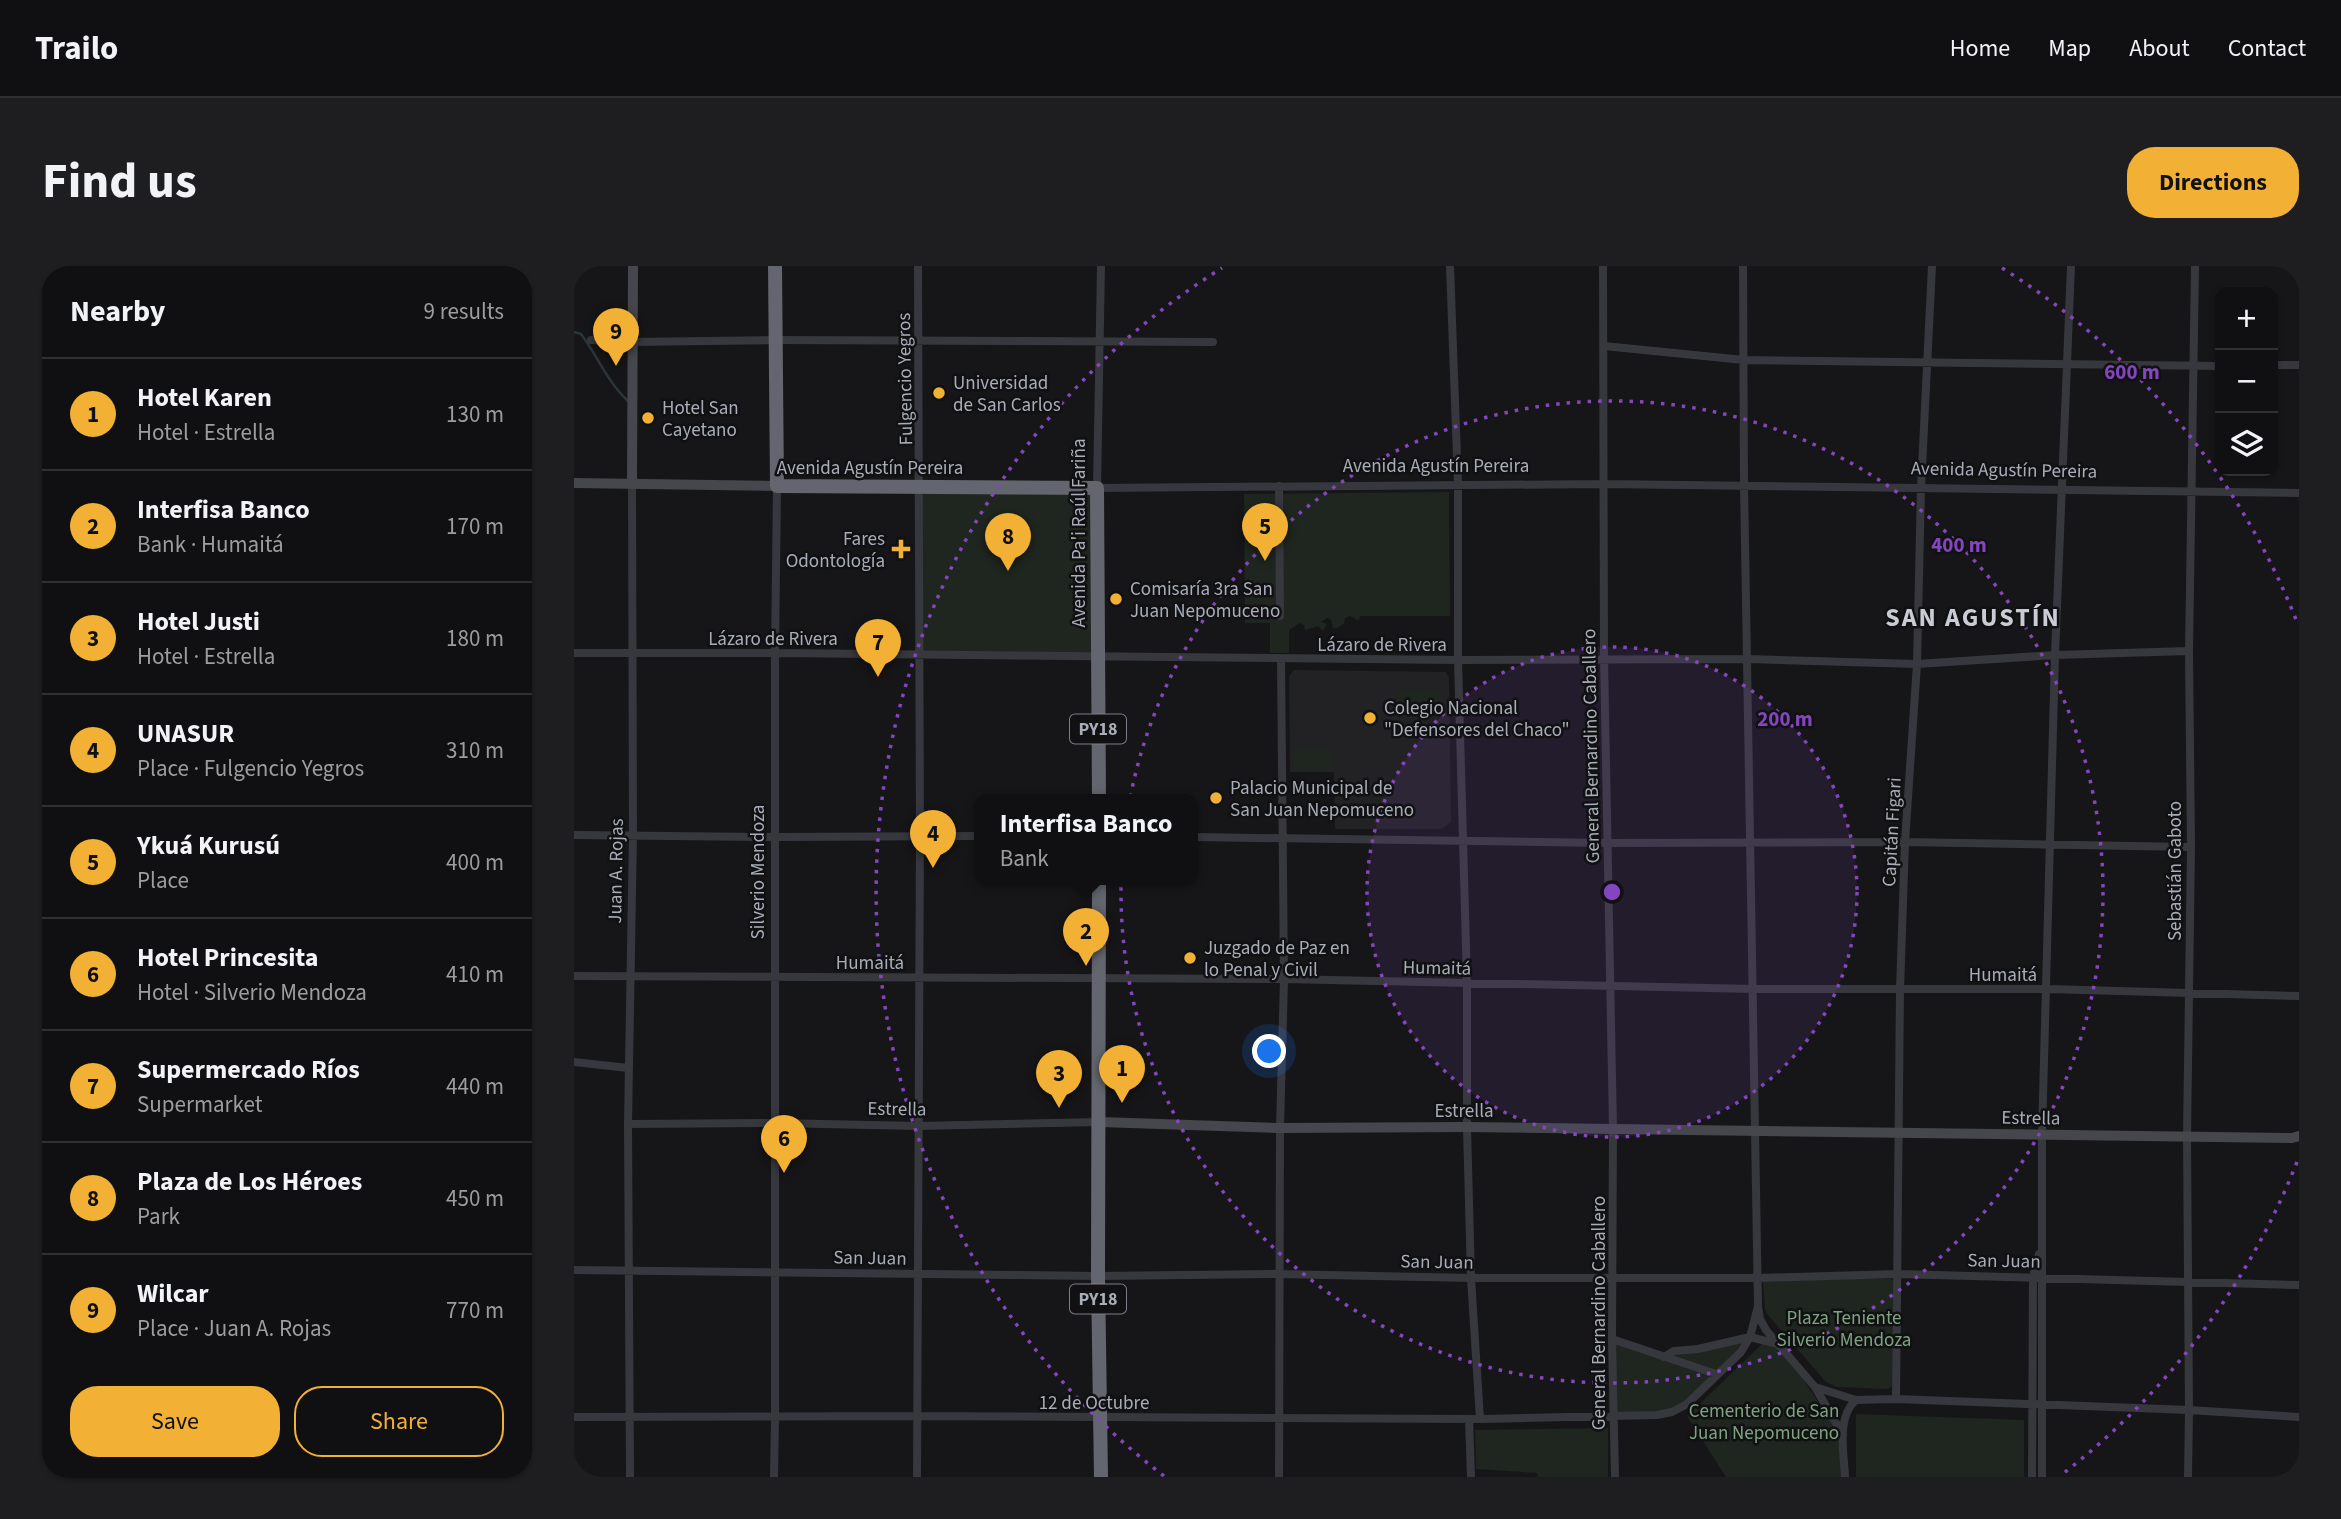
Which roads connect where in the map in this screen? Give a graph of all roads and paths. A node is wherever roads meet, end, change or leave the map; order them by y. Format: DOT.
graph roads {
  1 [pos="633,266"];
  2 [pos="775,266"];
  3 [pos="918,266"];
  4 [pos="1101,266"];
  5 [pos="1450,266"];
  6 [pos="1603,266"];
  7 [pos="1743,266"];
  8 [pos="1932,266"];
  9 [pos="2071,266"];
  10 [pos="2195,266"];
  11 [pos="591,340"];
  12 [pos="776,340"];
  13 [pos="919,341"];
  14 [pos="632,342"];
  15 [pos="1100,342"];
  16 [pos="1213,342"];
  17 [pos="1604,346"];
  18 [pos="1744,360"];
  19 [pos="1927,363"];
  20 [pos="2278,365"];
  21 [pos="2299,365"];
  22 [pos="2068,366"];
  23 [pos="2193,366"];
  24 [pos="2215,366"];
  25 [pos="632,482"];
  26 [pos="574,483"];
  27 [pos="1458,484"];
  28 [pos="1604,484"];
  29 [pos="1744,485"];
  30 [pos="777,486"];
  31 [pos="920,486"];
  32 [pos="1279,486"];
  33 [pos="1097,488"];
  34 [pos="1921,488"];
  35 [pos="2063,489"];
  36 [pos="2191,491"];
  37 [pos="2299,493"];
  38 [pos="1280,617"];
  39 [pos="2189,651"];
  40 [pos="574,653"];
  41 [pos="632,653"];
  42 [pos="775,653"];
  43 [pos="919,654"];
  44 [pos="2055,655"];
  45 [pos="1097,657"];
  46 [pos="1604,658"];
  47 [pos="1281,659"];
  48 [pos="1748,659"];
  49 [pos="1458,660"];
  50 [pos="1917,664"];
  51 [pos="1098,794"];
  52 [pos="634,834"];
  53 [pos="574,835"];
  54 [pos="920,836"];
  55 [pos="974,836"];
  56 [pos="1198,836"];
  57 [pos="776,837"];
  58 [pos="1284,837"];
  59 [pos="1463,840"];
  60 [pos="1751,841"];
  61 [pos="1905,842"];
  62 [pos="1607,843"];
  63 [pos="2050,844"];
  64 [pos="2191,847"];
  65 [pos="1099,885"];
  66 [pos="574,976"];
  67 [pos="1100,977"];
  68 [pos="631,978"];
  69 [pos="776,978"];
  70 [pos="920,978"];
  71 [pos="1284,978"];
  72 [pos="1467,983"];
  73 [pos="1610,986"];
  74 [pos="1754,989"];
  75 [pos="2047,989"];
  76 [pos="1900,990"];
  77 [pos="2189,994"];
  78 [pos="2299,996"];
  79 [pos="574,1062"];
  80 [pos="628,1068"];
  81 [pos="1100,1122"];
  82 [pos="775,1123"];
  83 [pos="628,1124"];
  84 [pos="918,1126"];
  85 [pos="1467,1127"];
  86 [pos="1280,1128"];
  87 [pos="1613,1129"];
  88 [pos="1757,1132"];
  89 [pos="1899,1133"];
  90 [pos="2042,1134"];
  91 [pos="2187,1136"];
  92 [pos="2299,1136"];
  93 [pos="2041,1244"];
  94 [pos="629,1269"];
  95 [pos="574,1270"];
  96 [pos="774,1271"];
  97 [pos="918,1273"];
  98 [pos="1278,1274"];
  99 [pos="1898,1274"];
  100 [pos="1098,1276"];
  101 [pos="2033,1277"];
  102 [pos="2043,1277"];
  103 [pos="1471,1278"];
  104 [pos="1613,1278"];
  105 [pos="1758,1278"];
  106 [pos="2187,1280"];
  107 [pos="2299,1285"];
  108 [pos="1758,1306"];
  109 [pos="1750,1337"];
  110 [pos="1612,1339"];
  111 [pos="1778,1344"];
  112 [pos="1664,1357"];
  113 [pos="1716,1374"];
  114 [pos="1815,1387"];
  115 [pos="1896,1399"];
  116 [pos="1856,1400"];
  117 [pos="2038,1404"];
  118 [pos="2189,1410"];
  119 [pos="630,1416"];
  120 [pos="918,1416"];
  121 [pos="1614,1416"];
  122 [pos="574,1417"];
  123 [pos="775,1417"];
  124 [pos="1100,1418"];
  125 [pos="2299,1418"];
  126 [pos="1279,1419"];
  127 [pos="1469,1419"];
  128 [pos="1480,1419"];
  129 [pos="1843,1435"];
  130 [pos="630,1477"];
  131 [pos="774,1477"];
  132 [pos="917,1477"];
  133 [pos="1101,1477"];
  134 [pos="1279,1477"];
  135 [pos="1472,1477"];
  136 [pos="1615,1477"];
  137 [pos="1845,1477"];
  138 [pos="2032,1477"];
  139 [pos="2042,1477"];
  140 [pos="2188,1477"];
  1 -- 14 [label="main road, Juan A. Rojas"];
  2 -- 12 [label="highway, Silverio Mendoza"];
  3 -- 13 [label="street, Fulgencio Yegros"];
  4 -- 15 [label="street, Avenida Pa'i Raúl Fariña"];
  5 -- 27 [label="street"];
  6 -- 17 [label="street, General Bernardino Caballero"];
  7 -- 18 [label="street"];
  8 -- 19 [label="street, Capitán Figari"];
  9 -- 22 [label="street"];
  10 -- 23 [label="street, Sebastián Gaboto"];
  11 -- 14 [label="street"];
  12 -- 13 [label="street"];
  12 -- 14 [label="street"];
  12 -- 30 [label="highway, Silverio Mendoza"];
  13 -- 15 [label="street"];
  13 -- 31 [label="street, Fulgencio Yegros"];
  14 -- 25 [label="main road, Juan A. Rojas"];
  15 -- 16 [label="street"];
  15 -- 33 [label="street, Avenida Pa'i Raúl Fariña"];
  17 -- 18 [label="street"];
  17 -- 28 [label="street, General Bernardino Caballero"];
  18 -- 19 [label="street"];
  18 -- 29 [label="street"];
  19 -- 22 [label="street"];
  19 -- 34 [label="street, Capitán Figari"];
  20 -- 21 [label="street"];
  22 -- 23 [label="street"];
  22 -- 35 [label="street"];
  23 -- 24 [label="street"];
  23 -- 36 [label="street, Sebastián Gaboto"];
  25 -- 26 [label="main road, Avenida Agustín Pereira"];
  25 -- 30 [label="main road, Avenida Agustín Pereira"];
  25 -- 41 [label="street, Juan A. Rojas"];
  27 -- 28 [label="street, Avenida Agustín Pereira"];
  27 -- 32 [label="street, Avenida Agustín Pereira"];
  27 -- 49 [label="street"];
  28 -- 29 [label="street, Avenida Agustín Pereira"];
  28 -- 46 [label="street, General Bernardino Caballero"];
  29 -- 34 [label="street, Avenida Agustín Pereira"];
  29 -- 48 [label="street"];
  30 -- 31 [label="highway, Avenida Agustín Pereira"];
  30 -- 42 [label="street, Silverio Mendoza"];
  31 -- 33 [label="highway, Avenida Agustín Pereira"];
  31 -- 43 [label="street, Fulgencio Yegros"];
  32 -- 33 [label="street, Avenida Agustín Pereira"];
  32 -- 38 [label="street"];
  33 -- 45 [label="highway, Avenida Pa'i Raúl Fariña"];
  34 -- 35 [label="street, Avenida Agustín Pereira"];
  34 -- 50 [label="street, Capitán Figari"];
  35 -- 36 [label="street, Avenida Agustín Pereira"];
  35 -- 44 [label="street"];
  36 -- 37 [label="street, Avenida Agustín Pereira"];
  36 -- 39 [label="street, Sebastián Gaboto"];
  39 -- 44 [label="street, Lázaro de Rivera"];
  39 -- 64 [label="street, Sebastián Gaboto"];
  40 -- 41 [label="street, Lázaro de Rivera"];
  41 -- 42 [label="street, Lázaro de Rivera"];
  41 -- 52 [label="street, Juan A. Rojas"];
  42 -- 43 [label="street, Lázaro de Rivera"];
  42 -- 57 [label="street, Silverio Mendoza"];
  43 -- 45 [label="street, Lázaro de Rivera"];
  43 -- 54 [label="street, Fulgencio Yegros"];
  44 -- 50 [label="street, Lázaro de Rivera"];
  44 -- 63 [label="street"];
  45 -- 47 [label="street, Lázaro de Rivera"];
  45 -- 51 [label="highway, Avenida Pa'i Raúl Fariña / PY18"];
  46 -- 48 [label="street, Lázaro de Rivera"];
  46 -- 49 [label="street, Lázaro de Rivera"];
  46 -- 62 [label="street, General Bernardino Caballero"];
  47 -- 49 [label="street, Lázaro de Rivera"];
  47 -- 58 [label="street"];
  48 -- 50 [label="street, Lázaro de Rivera"];
  48 -- 60 [label="street"];
  49 -- 59 [label="street"];
  50 -- 61 [label="street, Capitán Figari"];
  52 -- 53 [label="street"];
  52 -- 57 [label="street"];
  52 -- 68 [label="street, Juan A. Rojas"];
  54 -- 55 [label="street"];
  54 -- 57 [label="street"];
  54 -- 70 [label="street, Fulgencio Yegros"];
  56 -- 58 [label="street"];
  57 -- 69 [label="street, Silverio Mendoza"];
  58 -- 59 [label="street"];
  58 -- 71 [label="street"];
  59 -- 62 [label="street"];
  59 -- 72 [label="street"];
  60 -- 61 [label="street"];
  60 -- 62 [label="street"];
  60 -- 74 [label="street"];
  61 -- 63 [label="street"];
  61 -- 76 [label="street, Capitán Figari"];
  62 -- 73 [label="street, General Bernardino Caballero"];
  63 -- 64 [label="street"];
  63 -- 75 [label="street"];
  64 -- 77 [label="street, Sebastián Gaboto"];
  65 -- 67 [label="highway, PY18"];
  66 -- 68 [label="street, Humaitá"];
  67 -- 70 [label="street, Humaitá"];
  67 -- 71 [label="street, Humaitá"];
  67 -- 81 [label="highway, PY18"];
  68 -- 69 [label="street, Humaitá"];
  68 -- 80 [label="street, Juan A. Rojas"];
  69 -- 70 [label="street, Humaitá"];
  69 -- 82 [label="street, Silverio Mendoza"];
  70 -- 84 [label="street, Fulgencio Yegros"];
  71 -- 72 [label="street, Humaitá"];
  71 -- 86 [label="street"];
  72 -- 73 [label="street, Humaitá"];
  72 -- 85 [label="street"];
  73 -- 74 [label="street, Humaitá"];
  73 -- 87 [label="street, General Bernardino Caballero"];
  74 -- 76 [label="street, Humaitá"];
  74 -- 88 [label="street"];
  75 -- 76 [label="street, Humaitá"];
  75 -- 77 [label="street, Humaitá"];
  75 -- 90 [label="street"];
  76 -- 89 [label="street, Capitán Figari"];
  77 -- 78 [label="street, Humaitá"];
  77 -- 91 [label="street, Sebastián Gaboto"];
  79 -- 80 [label="street"];
  80 -- 83 [label="street, Juan A. Rojas"];
  81 -- 84 [label="street, Estrella"];
  81 -- 86 [label="main road, Estrella"];
  81 -- 100 [label="highway, PY18"];
  82 -- 83 [label="street, Estrella"];
  82 -- 84 [label="street, Estrella"];
  82 -- 96 [label="street, Silverio Mendoza"];
  83 -- 94 [label="street, Juan A. Rojas"];
  84 -- 97 [label="street, Fulgencio Yegros"];
  85 -- 86 [label="main road, Estrella"];
  85 -- 87 [label="main road, Estrella"];
  85 -- 103 [label="street"];
  86 -- 98 [label="street"];
  87 -- 88 [label="main road, Estrella"];
  87 -- 104 [label="street, General Bernardino Caballero"];
  88 -- 89 [label="main road, Estrella"];
  88 -- 105 [label="street"];
  89 -- 90 [label="main road, Estrella"];
  89 -- 99 [label="street, Capitán Figari"];
  90 -- 91 [label="main road, Estrella"];
  90 -- 93 [label="street"];
  91 -- 92 [label="main road, Estrella"];
  91 -- 106 [label="street, Sebastián Gaboto"];
  93 -- 101 [label="street"];
  93 -- 102 [label="street"];
  94 -- 95 [label="street, San Juan"];
  94 -- 96 [label="street, San Juan"];
  94 -- 119 [label="street, Juan A. Rojas"];
  96 -- 97 [label="street, San Juan"];
  96 -- 123 [label="street, Silverio Mendoza"];
  97 -- 100 [label="street, San Juan"];
  97 -- 120 [label="street, Fulgencio Yegros"];
  98 -- 100 [label="street, San Juan"];
  98 -- 103 [label="street, San Juan"];
  98 -- 126 [label="street"];
  99 -- 101 [label="street, San Juan"];
  99 -- 105 [label="street, San Juan"];
  99 -- 115 [label="street, Capitán Figari"];
  100 -- 124 [label="highway, PY18"];
  101 -- 102 [label="street, San Juan"];
  101 -- 117 [label="street"];
  102 -- 106 [label="street, San Juan"];
  102 -- 117 [label="street"];
  103 -- 104 [label="street, San Juan"];
  103 -- 128 [label="street"];
  104 -- 105 [label="street, San Juan"];
  104 -- 110 [label="street, General Bernardino Caballero"];
  105 -- 108 [label="street"];
  106 -- 107 [label="street, San Juan"];
  106 -- 118 [label="street, Sebastián Gaboto"];
  108 -- 109 [label="street"];
  108 -- 111 [label="street"];
  109 -- 111 [label="street"];
  109 -- 112 [label="street"];
  109 -- 113 [label="street, 12 de Octubre"];
  110 -- 112 [label="street"];
  110 -- 121 [label="street, General Bernardino Caballero"];
  111 -- 114 [label="street"];
  112 -- 113 [label="street"];
  113 -- 121 [label="street, 12 de Octubre"];
  114 -- 116 [label="street"];
  114 -- 129 [label="street"];
  115 -- 116 [label="street"];
  115 -- 117 [label="street"];
  116 -- 129 [label="street"];
  117 -- 118 [label="street"];
  117 -- 138 [label="street"];
  117 -- 139 [label="street"];
  118 -- 125 [label="street"];
  118 -- 140 [label="street, Sebastián Gaboto"];
  119 -- 122 [label="street, 12 de Octubre"];
  119 -- 123 [label="street, 12 de Octubre"];
  119 -- 130 [label="street, Juan A. Rojas"];
  120 -- 123 [label="street, 12 de Octubre"];
  120 -- 124 [label="street, 12 de Octubre"];
  120 -- 132 [label="street, Fulgencio Yegros"];
  121 -- 128 [label="street, 12 de Octubre"];
  121 -- 136 [label="street, General Bernardino Caballero"];
  123 -- 131 [label="street, Silverio Mendoza"];
  124 -- 126 [label="street, 12 de Octubre"];
  124 -- 133 [label="highway, PY18"];
  126 -- 127 [label="street, 12 de Octubre"];
  126 -- 134 [label="street"];
  127 -- 128 [label="street, 12 de Octubre"];
  127 -- 135 [label="street"];
  129 -- 137 [label="street"];
}
